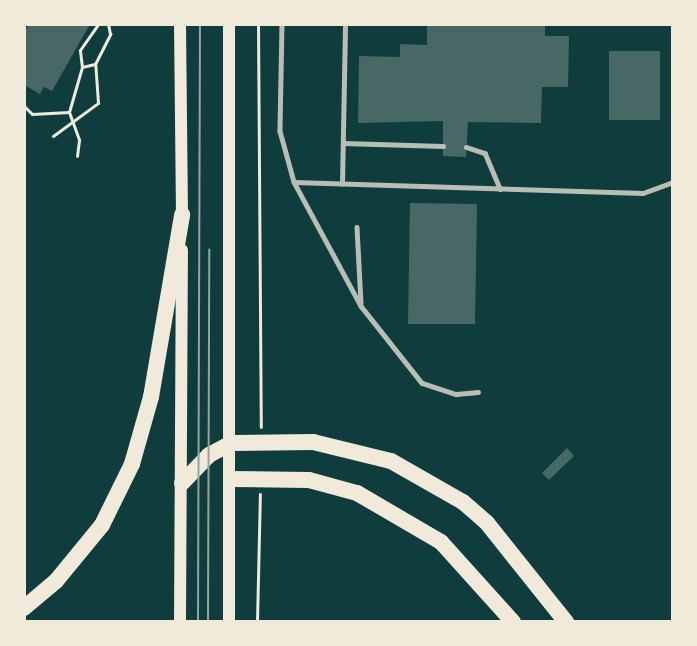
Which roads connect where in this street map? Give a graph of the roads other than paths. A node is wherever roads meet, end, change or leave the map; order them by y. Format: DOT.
graph roads {
  1 [pos="180,24"];
  2 [pos="229,24"];
  3 [pos="282,24"];
  4 [pos="345,24"];
  5 [pos="343,143"];
  6 [pos="442,146"];
  7 [pos="466,147"];
  8 [pos="294,182"];
  9 [pos="673,182"];
  10 [pos="342,184"];
  11 [pos="500,189"];
  12 [pos="182,215"];
  13 [pos="357,227"];
  14 [pos="362,306"];
  15 [pos="478,392"];
  16 [pos="232,443"];
  17 [pos="232,479"];
  18 [pos="182,483"];
  19 [pos="24,608"];
  20 [pos="180,622"];
  21 [pos="229,622"];
  22 [pos="513,622"];
  23 [pos="566,622"];
  1 -- 12 [label="main road"];
  2 -- 16 [label="main road"];
  3 -- 8 [label="lane"];
  4 -- 5 [label="lane"];
  5 -- 6 [label="lane"];
  5 -- 10 [label="lane"];
  7 -- 11 [label="lane"];
  8 -- 10 [label="lane"];
  8 -- 14 [label="lane"];
  9 -- 11 [label="lane"];
  10 -- 11 [label="lane"];
  12 -- 18 [label="main road"];
  12 -- 19 [label="highway"];
  13 -- 14 [label="lane"];
  14 -- 15 [label="lane"];
  16 -- 17 [label="main road"];
  16 -- 18 [label="highway"];
  16 -- 23 [label="highway"];
  17 -- 21 [label="main road"];
  17 -- 22 [label="highway"];
  18 -- 20 [label="main road"];
}
